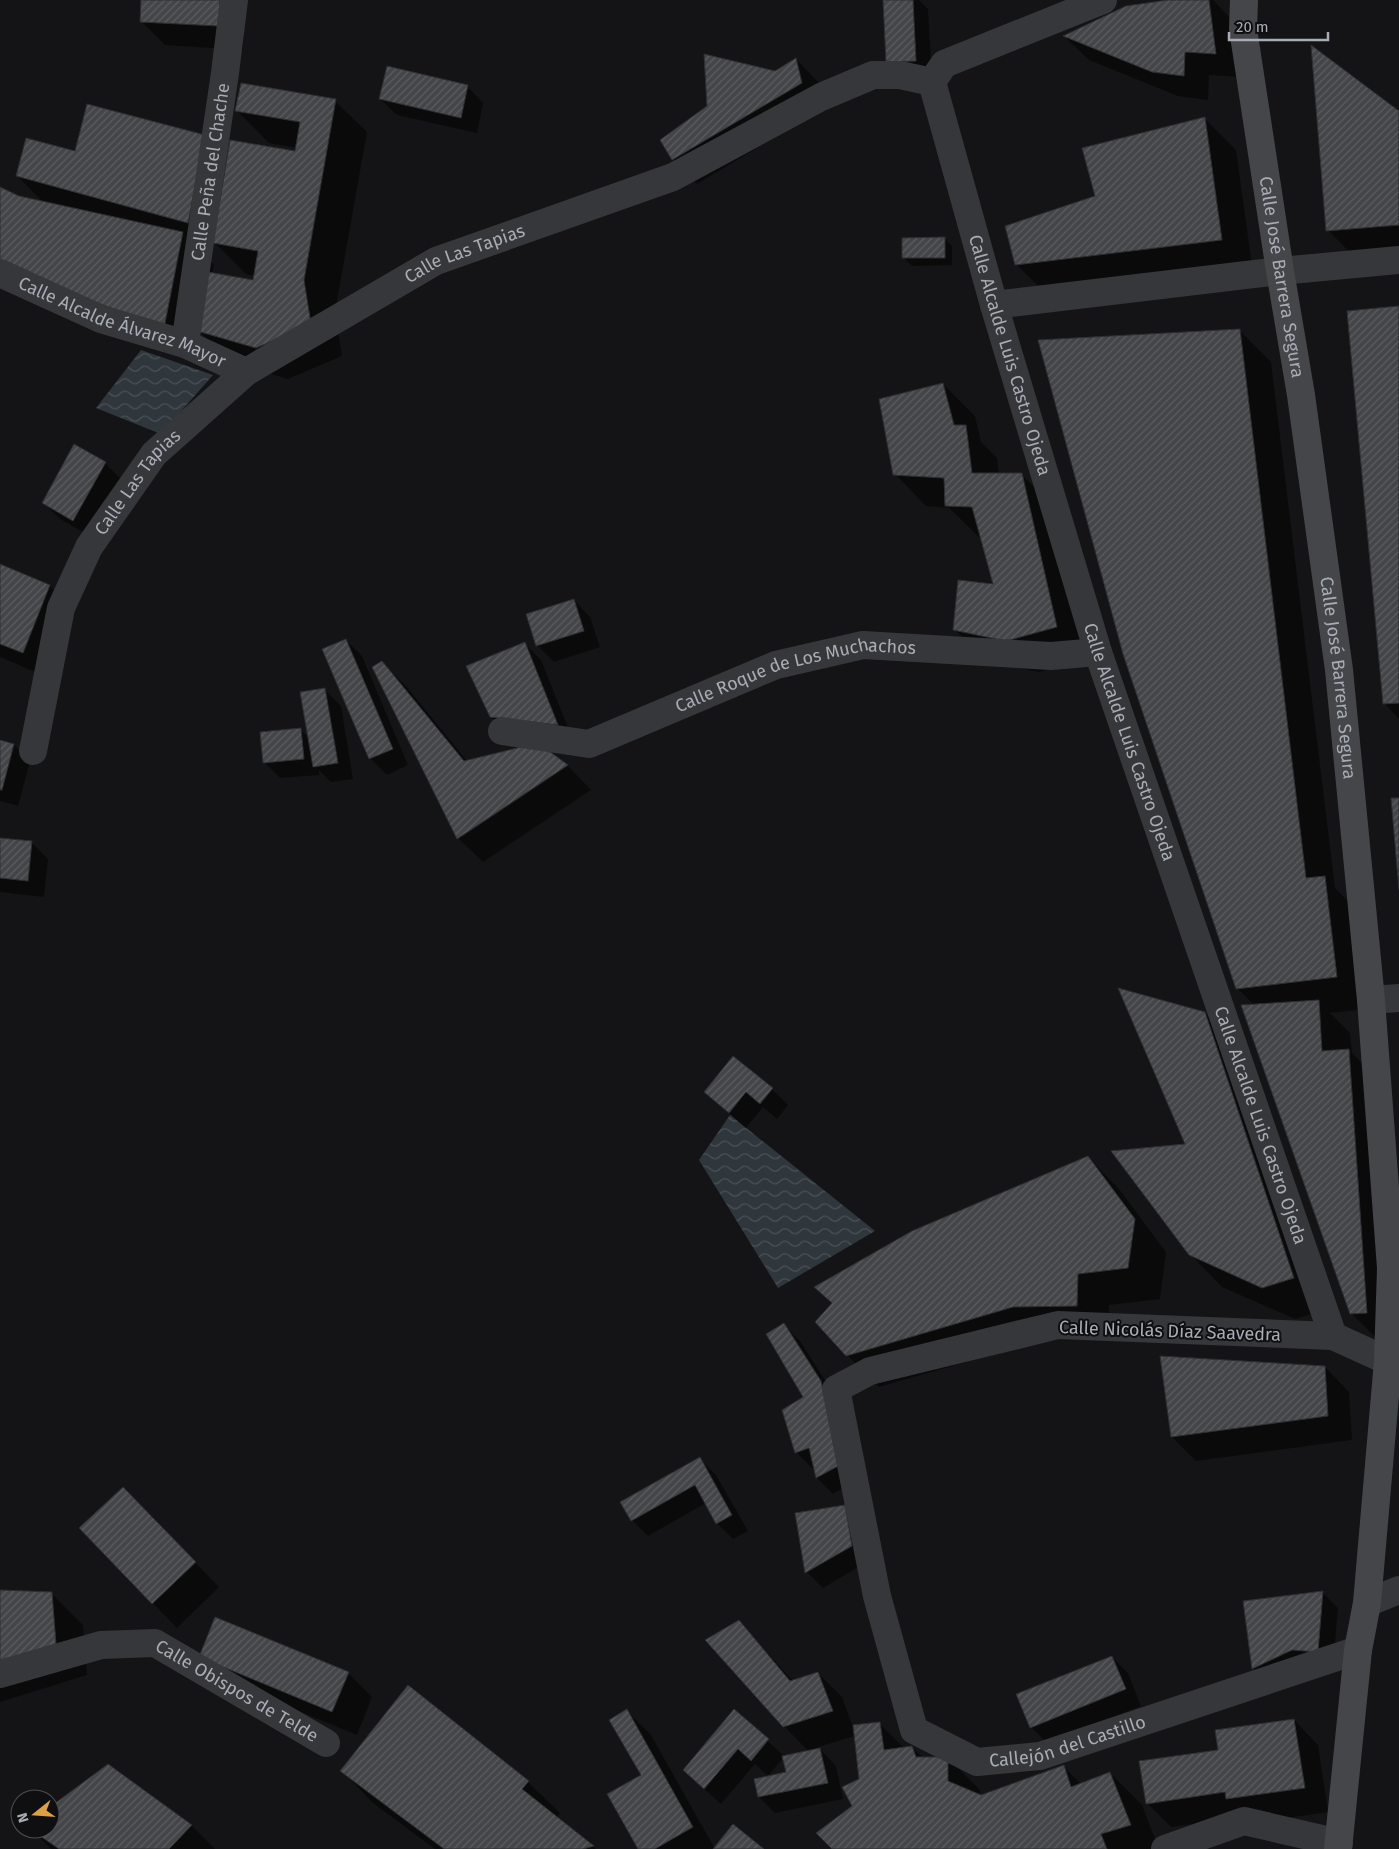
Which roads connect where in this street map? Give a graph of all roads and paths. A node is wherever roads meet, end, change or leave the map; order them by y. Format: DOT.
graph roads {
  1 [pos="234,0"];
  2 [pos="1103,0"];
  3 [pos="1244,0"];
  4 [pos="932,82"];
  5 [pos="1399,260"];
  6 [pos="1280,271"];
  7 [pos="0,274"];
  8 [pos="994,305"];
  9 [pos="186,344"];
  10 [pos="246,372"];
  11 [pos="1098,652"];
  12 [pos="502,731"];
  13 [pos="33,751"];
  14 [pos="1399,998"];
  15 [pos="1371,1000"];
  16 [pos="1333,1336"];
  17 [pos="1394,1362"];
  18 [pos="836,1389"];
  19 [pos="1399,1590"];
  20 [pos="1367,1603"];
  21 [pos="1358,1650"];
  22 [pos="0,1674"];
  23 [pos="326,1743"];
  24 [pos="1338,1846"];
  25 [pos="1165,1849"];
  1 -- 9 [label="street, Calle Peña del Chache"];
  2 -- 4 [label="street"];
  3 -- 6 [label="street, Calle José Barrera Segura"];
  4 -- 8 [label="street, Calle Alcalde Luis Castro Ojeda"];
  4 -- 10 [label="street, Calle Las Tapias"];
  5 -- 6 [label="street"];
  6 -- 8 [label="street"];
  6 -- 15 [label="street, Calle José Barrera Segura"];
  7 -- 9 [label="street, Calle Alcalde Álvarez Mayor"];
  8 -- 11 [label="street, Calle Alcalde Luis Castro Ojeda"];
  9 -- 10 [label="street, Calle Alcalde Álvarez Mayor"];
  10 -- 13 [label="street, Calle Las Tapias"];
  11 -- 12 [label="street, Calle Roque de Los Muchachos"];
  11 -- 16 [label="street, Calle Alcalde Luis Castro Ojeda"];
  14 -- 15 [label="street"];
  15 -- 17 [label="street, Calle José Barrera Segura"];
  16 -- 17 [label="street"];
  16 -- 18 [label="street, Calle Nicolás Díaz Saavedra"];
  17 -- 20 [label="street"];
  18 -- 21 [label="street, Callejón del Castillo"];
  19 -- 20 [label="street"];
  20 -- 21 [label="street"];
  21 -- 24 [label="street"];
  22 -- 23 [label="street, Calle Obispos de Telde"];
  24 -- 25 [label="street"];
}
